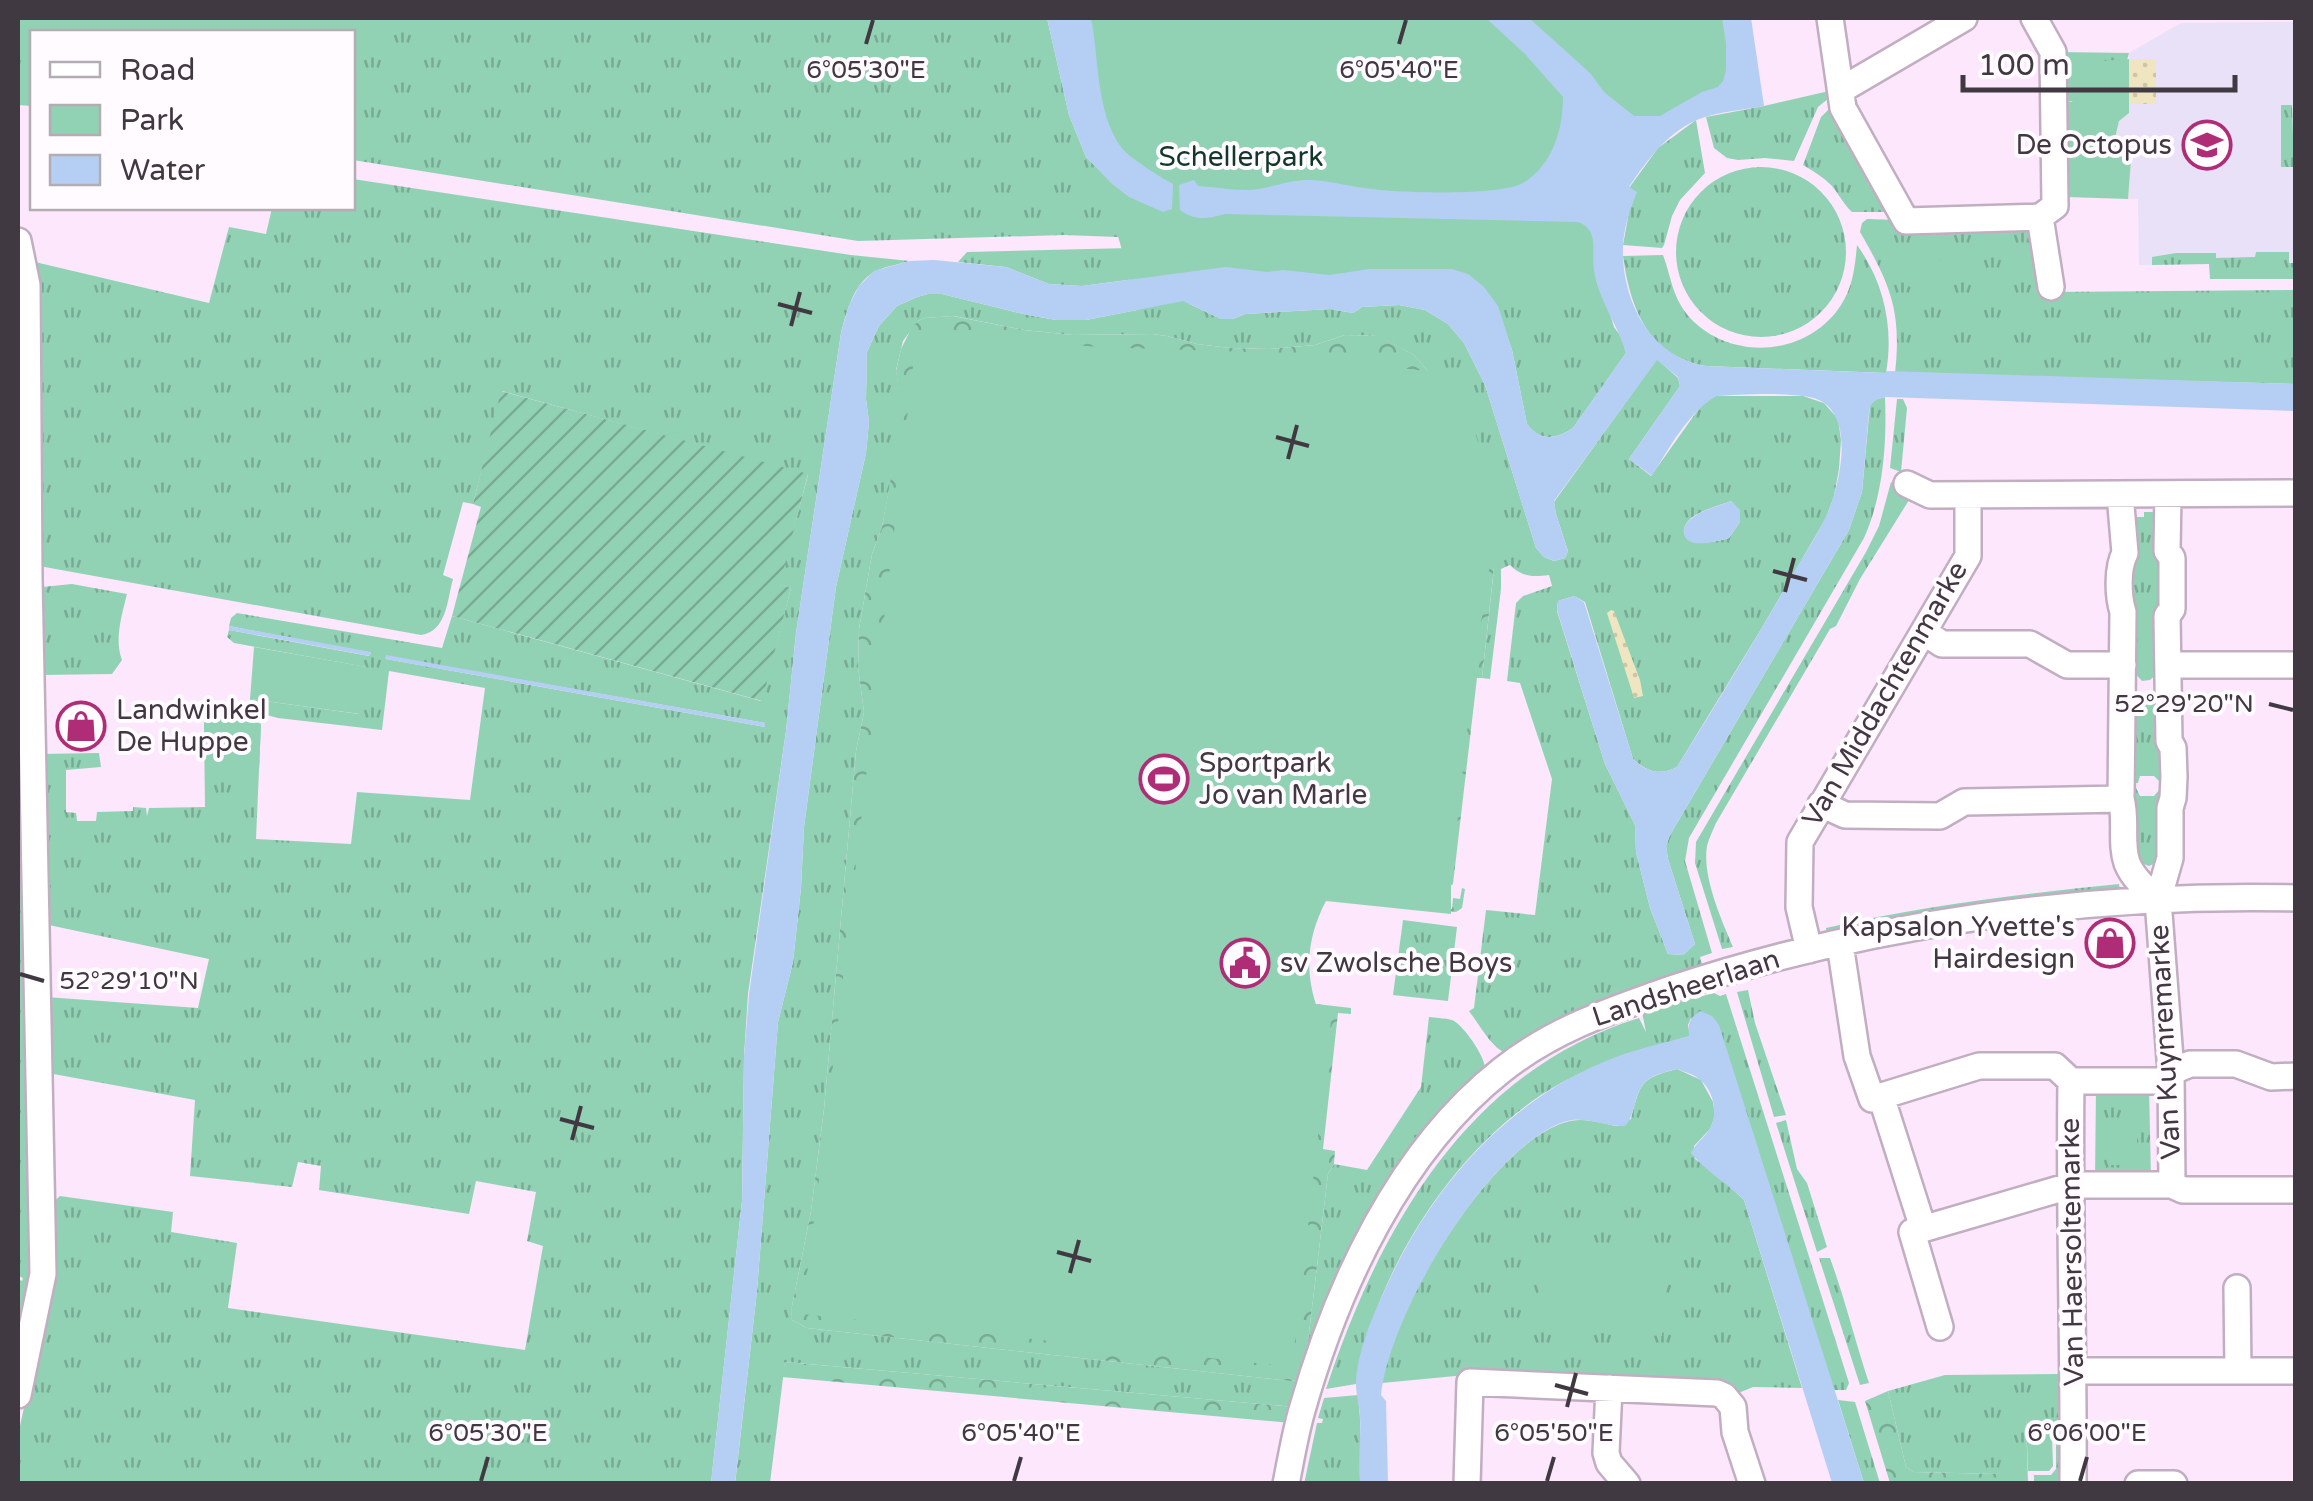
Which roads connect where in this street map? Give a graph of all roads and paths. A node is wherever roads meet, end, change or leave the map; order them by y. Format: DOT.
graph roads {
  1 [pos="1830,18"];
  2 [pos="1964,18"];
  3 [pos="2034,18"];
  4 [pos="1841,90"];
  5 [pos="2040,217"];
  6 [pos="18,241"];
  7 [pos="2051,286"];
  8 [pos="1907,484"];
  9 [pos="2296,493"];
  10 [pos="2120,494"];
  11 [pos="2168,494"];
  12 [pos="1968,496"];
  13 [pos="1924,632"];
  14 [pos="2296,665"];
  15 [pos="2123,676"];
  16 [pos="2169,676"];
  17 [pos="2122,799"];
  18 [pos="1821,804"];
  19 [pos="2170,858"];
  20 [pos="2126,860"];
  21 [pos="2296,898"];
  22 [pos="2158,900"];
  23 [pos="1840,944"];
  24 [pos="1809,950"];
  25 [pos="2172,1072"];
  26 [pos="2296,1076"];
  27 [pos="2071,1080"];
  28 [pos="1881,1096"];
  29 [pos="2172,1184"];
  30 [pos="2072,1185"];
  31 [pos="2296,1190"];
  32 [pos="1924,1228"];
  33 [pos="2238,1288"];
  34 [pos="1940,1327"];
  35 [pos="2074,1371"];
  36 [pos="2238,1371"];
  37 [pos="2296,1371"];
  38 [pos="1610,1388"];
  39 [pos="18,1395"];
  40 [pos="1286,1484"];
  41 [pos="1468,1484"];
  42 [pos="1626,1484"];
  43 [pos="1752,1484"];
  44 [pos="2074,1484"];
  45 [pos="2138,1484"];
  46 [pos="2174,1484"];
  1 -- 4 [label="street"];
  2 -- 4 [label="street"];
  3 -- 5 [label="street"];
  4 -- 5 [label="street"];
  5 -- 7 [label="street"];
  6 -- 39 [label="street"];
  8 -- 12 [label="street"];
  9 -- 11 [label="street"];
  10 -- 11 [label="street"];
  10 -- 12 [label="street"];
  10 -- 15 [label="street"];
  11 -- 16 [label="street"];
  12 -- 13 [label="street, Van Middachtenmarke"];
  13 -- 15 [label="street"];
  13 -- 18 [label="street, Van Middachtenmarke"];
  14 -- 16 [label="street"];
  15 -- 16 [label="street"];
  15 -- 17 [label="street"];
  16 -- 19 [label="street"];
  17 -- 18 [label="street"];
  17 -- 20 [label="street"];
  18 -- 24 [label="street, Van Middachtenmarke"];
  19 -- 20 [label="street"];
  19 -- 22 [label="street"];
  20 -- 22 [label="street"];
  21 -- 22 [label="street, Landsheerlaan"];
  22 -- 23 [label="street, Landsheerlaan"];
  22 -- 25 [label="street, Van Kuynremarke"];
  23 -- 24 [label="street, Landsheerlaan"];
  23 -- 28 [label="street"];
  24 -- 40 [label="street, Landsheerlaan"];
  25 -- 26 [label="street"];
  25 -- 27 [label="street"];
  25 -- 29 [label="street, Van Kuynremarke"];
  27 -- 28 [label="street"];
  27 -- 30 [label="street, Van Haersoltemarke"];
  28 -- 32 [label="street"];
  29 -- 30 [label="street"];
  29 -- 31 [label="street"];
  30 -- 32 [label="street"];
  30 -- 35 [label="street, Van Haersoltemarke"];
  32 -- 34 [label="street"];
  33 -- 36 [label="street"];
  35 -- 36 [label="street"];
  35 -- 44 [label="street, Van Haersoltemarke"];
  36 -- 37 [label="street"];
  38 -- 41 [label="street"];
  38 -- 42 [label="street"];
  38 -- 43 [label="street"];
  45 -- 46 [label="street"];
}
